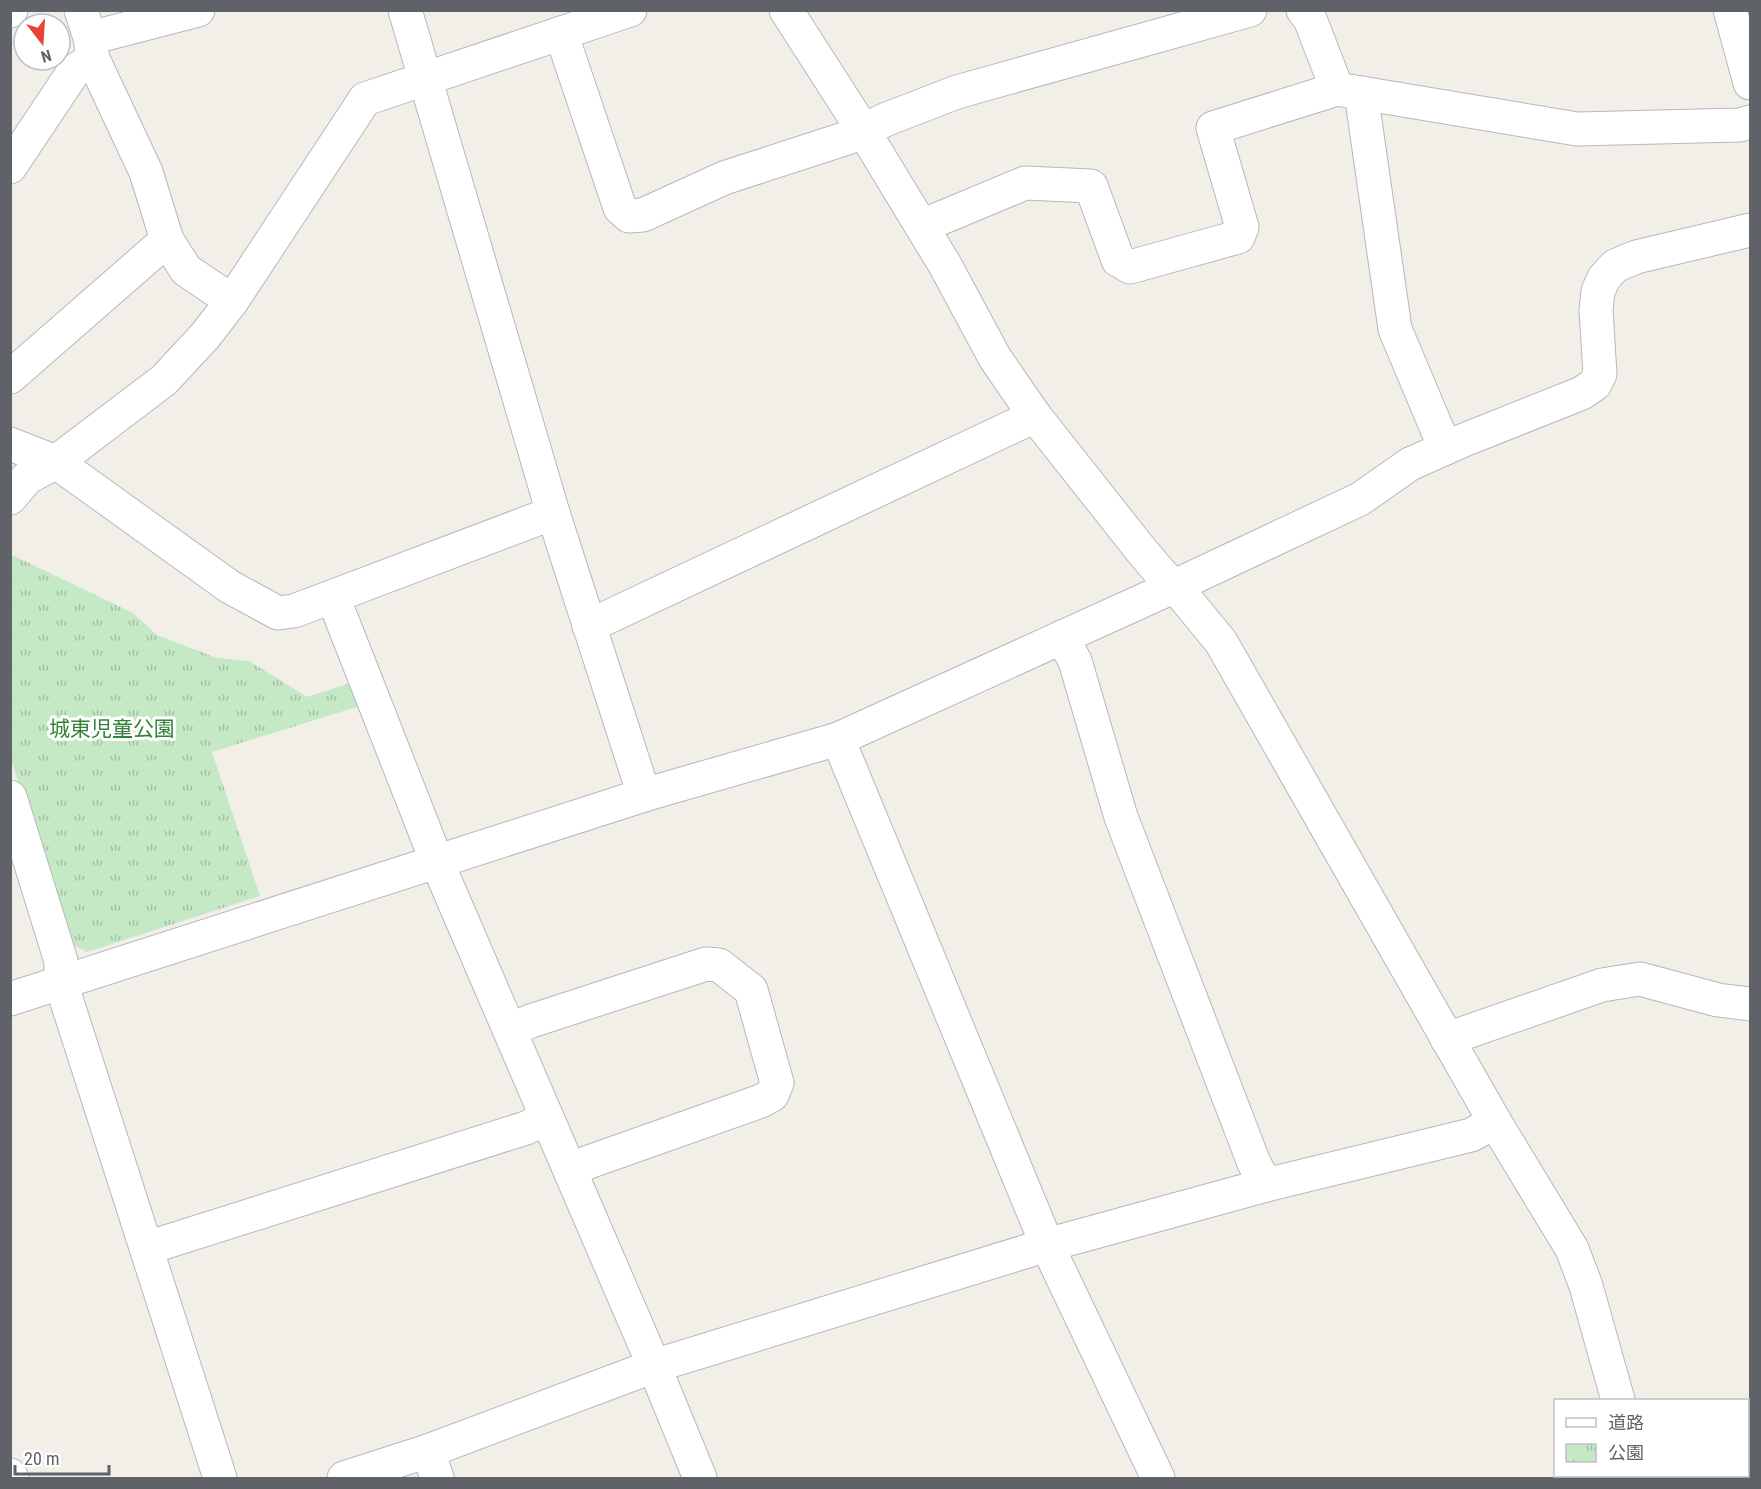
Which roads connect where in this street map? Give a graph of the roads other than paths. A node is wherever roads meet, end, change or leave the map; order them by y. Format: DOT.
graph roads {
  1 [pos="198,10"];
  2 [pos="405,10"];
  3 [pos="630,10"];
  4 [pos="786,10"];
  5 [pos="1250,10"];
  6 [pos="1303,10"];
  7 [pos="1730,10"];
  8 [pos="561,33"];
  9 [pos="88,36"];
  10 [pos="426,80"];
  11 [pos="1750,83"];
  12 [pos="1349,91"];
  13 [pos="1750,122"];
  14 [pos="863,130"];
  15 [pos="10,167"];
  16 [pos="922,226"];
  17 [pos="1750,230"];
  18 [pos="166,240"];
  19 [pos="232,301"];
  20 [pos="10,377"];
  21 [pos="1035,416"];
  22 [pos="10,444"];
  23 [pos="1445,448"];
  24 [pos="56,462"];
  25 [pos="10,498"];
  26 [pos="553,513"];
  27 [pos="1175,586"];
  28 [pos="333,597"];
  29 [pos="589,626"];
  30 [pos="1062,637"];
  31 [pos="838,739"];
  32 [pos="644,795"];
  33 [pos="10,796"];
  34 [pos="437,862"];
  35 [pos="61,983"];
  36 [pos="10,999"];
  37 [pos="1750,1004"];
  38 [pos="510,1030"];
  39 [pos="1447,1040"];
  40 [pos="547,1118"];
  41 [pos="1495,1122"];
  42 [pos="571,1172"];
  43 [pos="1266,1185"];
  44 [pos="1047,1245"];
  45 [pos="147,1248"];
  46 [pos="654,1366"];
  47 [pos="1617,1399"];
  48 [pos="432,1465"];
  49 [pos="220,1479"];
  50 [pos="344,1479"];
  51 [pos="700,1479"];
  52 [pos="1158,1479"];
  1 -- 9 [label="street"];
  2 -- 10 [label="street"];
  3 -- 8 [label="street"];
  4 -- 14 [label="street"];
  5 -- 14 [label="street"];
  6 -- 12 [label="street"];
  7 -- 11 [label="street"];
  8 -- 10 [label="street"];
  8 -- 14 [label="street"];
  9 -- 15 [label="street"];
  9 -- 18 [label="street"];
  10 -- 19 [label="street"];
  10 -- 26 [label="street"];
  12 -- 13 [label="street"];
  12 -- 16 [label="street"];
  12 -- 23 [label="street"];
  14 -- 16 [label="street"];
  16 -- 21 [label="street"];
  17 -- 23 [label="street"];
  18 -- 19 [label="street"];
  18 -- 20 [label="street"];
  19 -- 24 [label="street"];
  21 -- 27 [label="street"];
  21 -- 29 [label="street"];
  22 -- 24 [label="street"];
  23 -- 27 [label="street"];
  24 -- 25 [label="street"];
  24 -- 28 [label="street"];
  26 -- 28 [label="street"];
  26 -- 29 [label="street"];
  27 -- 30 [label="street"];
  27 -- 39 [label="street"];
  28 -- 34 [label="street"];
  29 -- 32 [label="street"];
  30 -- 31 [label="street"];
  30 -- 43 [label="street"];
  31 -- 32 [label="street"];
  31 -- 44 [label="street"];
  32 -- 34 [label="street"];
  33 -- 35 [label="street"];
  34 -- 35 [label="street"];
  34 -- 38 [label="street"];
  35 -- 36 [label="street"];
  35 -- 45 [label="street"];
  37 -- 39 [label="street"];
  38 -- 40 [label="street"];
  38 -- 42 [label="street"];
  39 -- 41 [label="street"];
  40 -- 42 [label="street"];
  40 -- 45 [label="street"];
  41 -- 43 [label="street"];
  41 -- 47 [label="street"];
  42 -- 46 [label="street"];
  43 -- 44 [label="street"];
  44 -- 46 [label="street"];
  44 -- 52 [label="street"];
  45 -- 49 [label="street"];
  46 -- 48 [label="street"];
  46 -- 51 [label="street"];
  48 -- 50 [label="street"];
}
